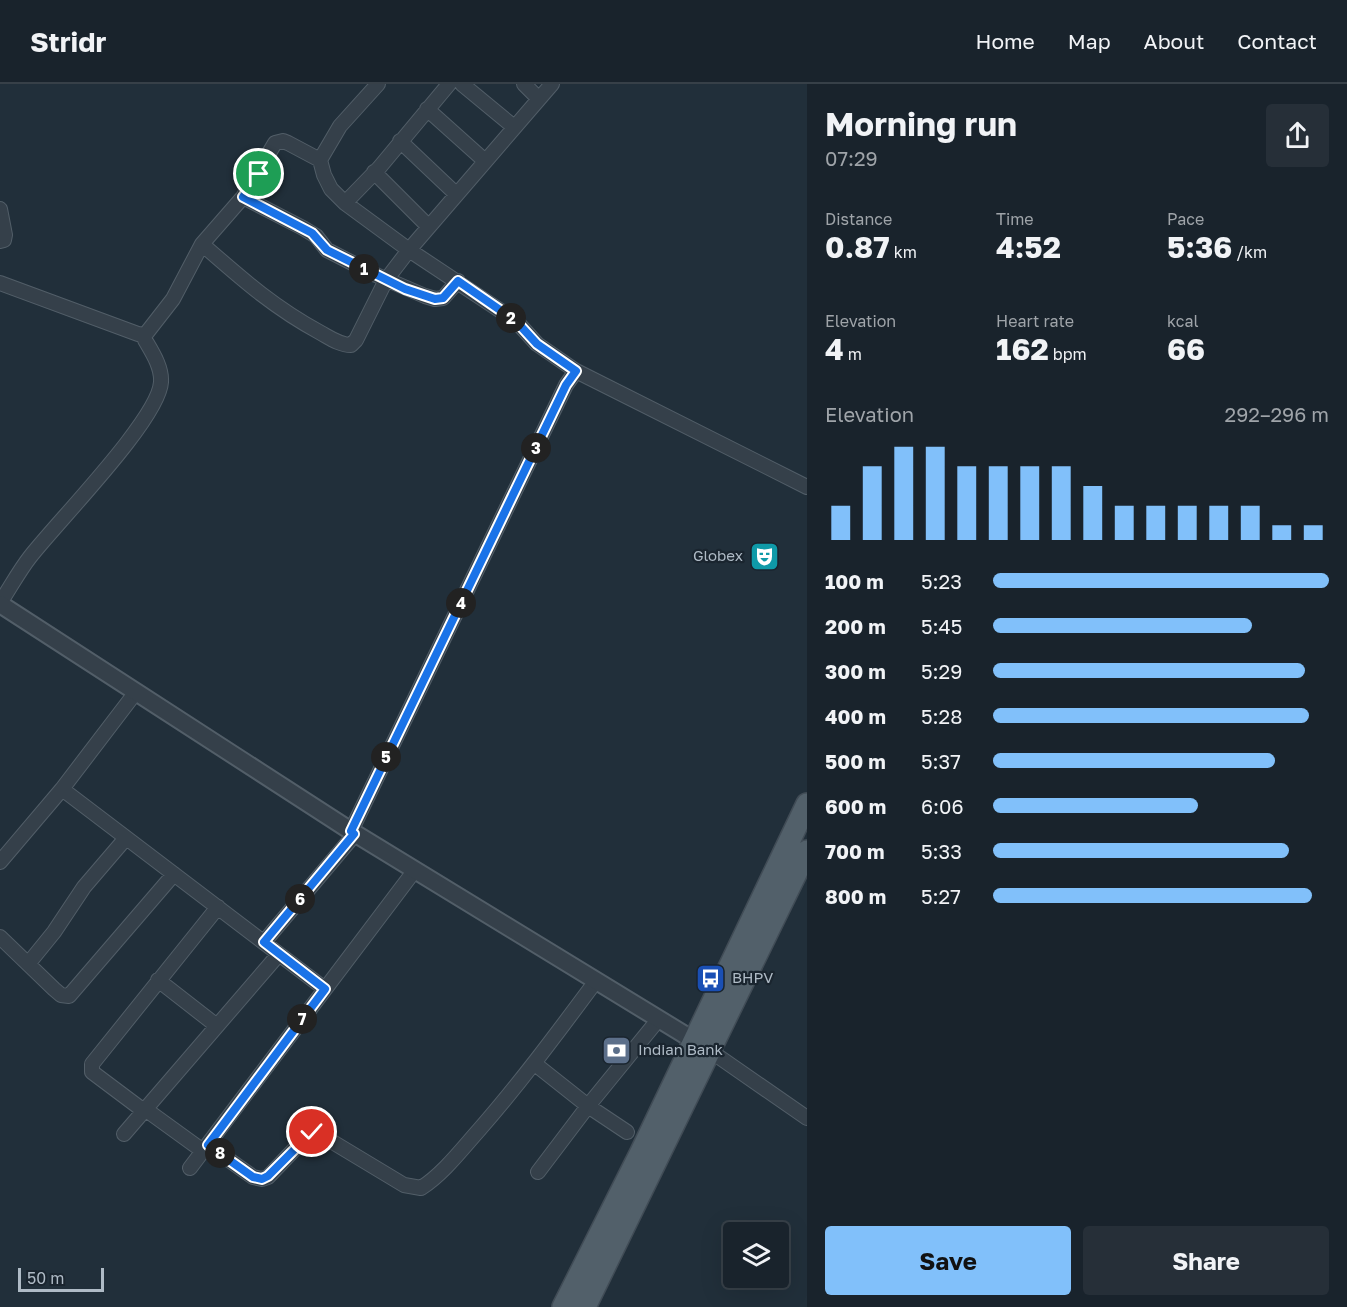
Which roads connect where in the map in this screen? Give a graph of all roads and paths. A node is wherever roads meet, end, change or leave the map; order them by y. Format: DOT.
graph roads {
  1 [pos="378,84"];
  2 [pos="449,84"];
  3 [pos="462,84"];
  4 [pos="524,84"];
  5 [pos="552,84"];
  6 [pos="538,98"];
  7 [pos="427,109"];
  8 [pos="514,127"];
  9 [pos="400,141"];
  10 [pos="320,160"];
  11 [pos="485,161"];
  12 [pos="374,172"];
  13 [pos="456,194"];
  14 [pos="243,197"];
  15 [pos="345,203"];
  16 [pos="0,209"];
  17 [pos="428,226"];
  18 [pos="0,241"];
  19 [pos="202,244"];
  20 [pos="409,250"];
  21 [pos="386,280"];
  22 [pos="458,281"];
  23 [pos="0,283"];
  24 [pos="145,335"];
  25 [pos="576,371"];
  26 [pos="807,487"];
  27 [pos="0,603"];
  28 [pos="136,692"];
  29 [pos="62,789"];
  30 [pos="807,804"];
  31 [pos="352,832"];
  32 [pos="126,838"];
  33 [pos="807,851"];
  34 [pos="0,862"];
  35 [pos="415,870"];
  36 [pos="174,874"];
  37 [pos="218,908"];
  38 [pos="0,937"];
  39 [pos="264,942"];
  40 [pos="279,954"];
  41 [pos="28,964"];
  42 [pos="158,980"];
  43 [pos="596,981"];
  44 [pos="325,989"];
  45 [pos="658,1020"];
  46 [pos="217,1026"];
  47 [pos="702,1045"];
  48 [pos="535,1064"];
  49 [pos="588,1106"];
  50 [pos="145,1110"];
  51 [pos="807,1118"];
  52 [pos="627,1132"];
  53 [pos="124,1134"];
  54 [pos="205,1148"];
  55 [pos="190,1168"];
  56 [pos="538,1172"];
  57 [pos="563,1307"];
  58 [pos="585,1307"];
  1 -- 10 [label="street"];
  2 -- 7 [label="street"];
  3 -- 8 [label="street"];
  4 -- 6 [label="street"];
  5 -- 6 [label="street"];
  6 -- 8 [label="street"];
  7 -- 9 [label="street"];
  7 -- 11 [label="street"];
  8 -- 11 [label="street"];
  9 -- 12 [label="street"];
  9 -- 13 [label="street"];
  10 -- 14 [label="street"];
  10 -- 15 [label="street"];
  11 -- 13 [label="street"];
  12 -- 15 [label="street"];
  12 -- 17 [label="street"];
  13 -- 17 [label="street"];
  14 -- 19 [label="street"];
  14 -- 21 [label="street"];
  15 -- 20 [label="street"];
  16 -- 18 [label="street"];
  17 -- 20 [label="street"];
  19 -- 21 [label="street"];
  19 -- 24 [label="street"];
  20 -- 21 [label="street"];
  20 -- 22 [label="street"];
  21 -- 22 [label="street"];
  22 -- 25 [label="street"];
  23 -- 24 [label="street"];
  24 -- 27 [label="street"];
  25 -- 26 [label="street"];
  25 -- 31 [label="street"];
  27 -- 28 [label="street"];
  28 -- 29 [label="street"];
  28 -- 31 [label="street"];
  29 -- 32 [label="street"];
  29 -- 34 [label="street"];
  30 -- 47 [label="main road"];
  31 -- 35 [label="street"];
  31 -- 39 [label="street"];
  32 -- 36 [label="street"];
  32 -- 41 [label="street"];
  33 -- 47 [label="main road"];
  35 -- 43 [label="street"];
  35 -- 44 [label="street"];
  36 -- 37 [label="street"];
  36 -- 41 [label="street"];
  37 -- 39 [label="street"];
  37 -- 42 [label="street"];
  38 -- 41 [label="street"];
  39 -- 40 [label="street"];
  40 -- 44 [label="street"];
  40 -- 46 [label="street"];
  42 -- 46 [label="street"];
  42 -- 50 [label="street"];
  43 -- 45 [label="street"];
  43 -- 48 [label="street"];
  44 -- 54 [label="street"];
  45 -- 47 [label="street"];
  45 -- 49 [label="street"];
  46 -- 50 [label="street"];
  47 -- 51 [label="street"];
  47 -- 57 [label="main road"];
  47 -- 58 [label="main road"];
  48 -- 49 [label="street"];
  48 -- 54 [label="street"];
  49 -- 52 [label="street"];
  49 -- 56 [label="street"];
  50 -- 53 [label="street"];
  50 -- 54 [label="street"];
  54 -- 55 [label="street"];
}
